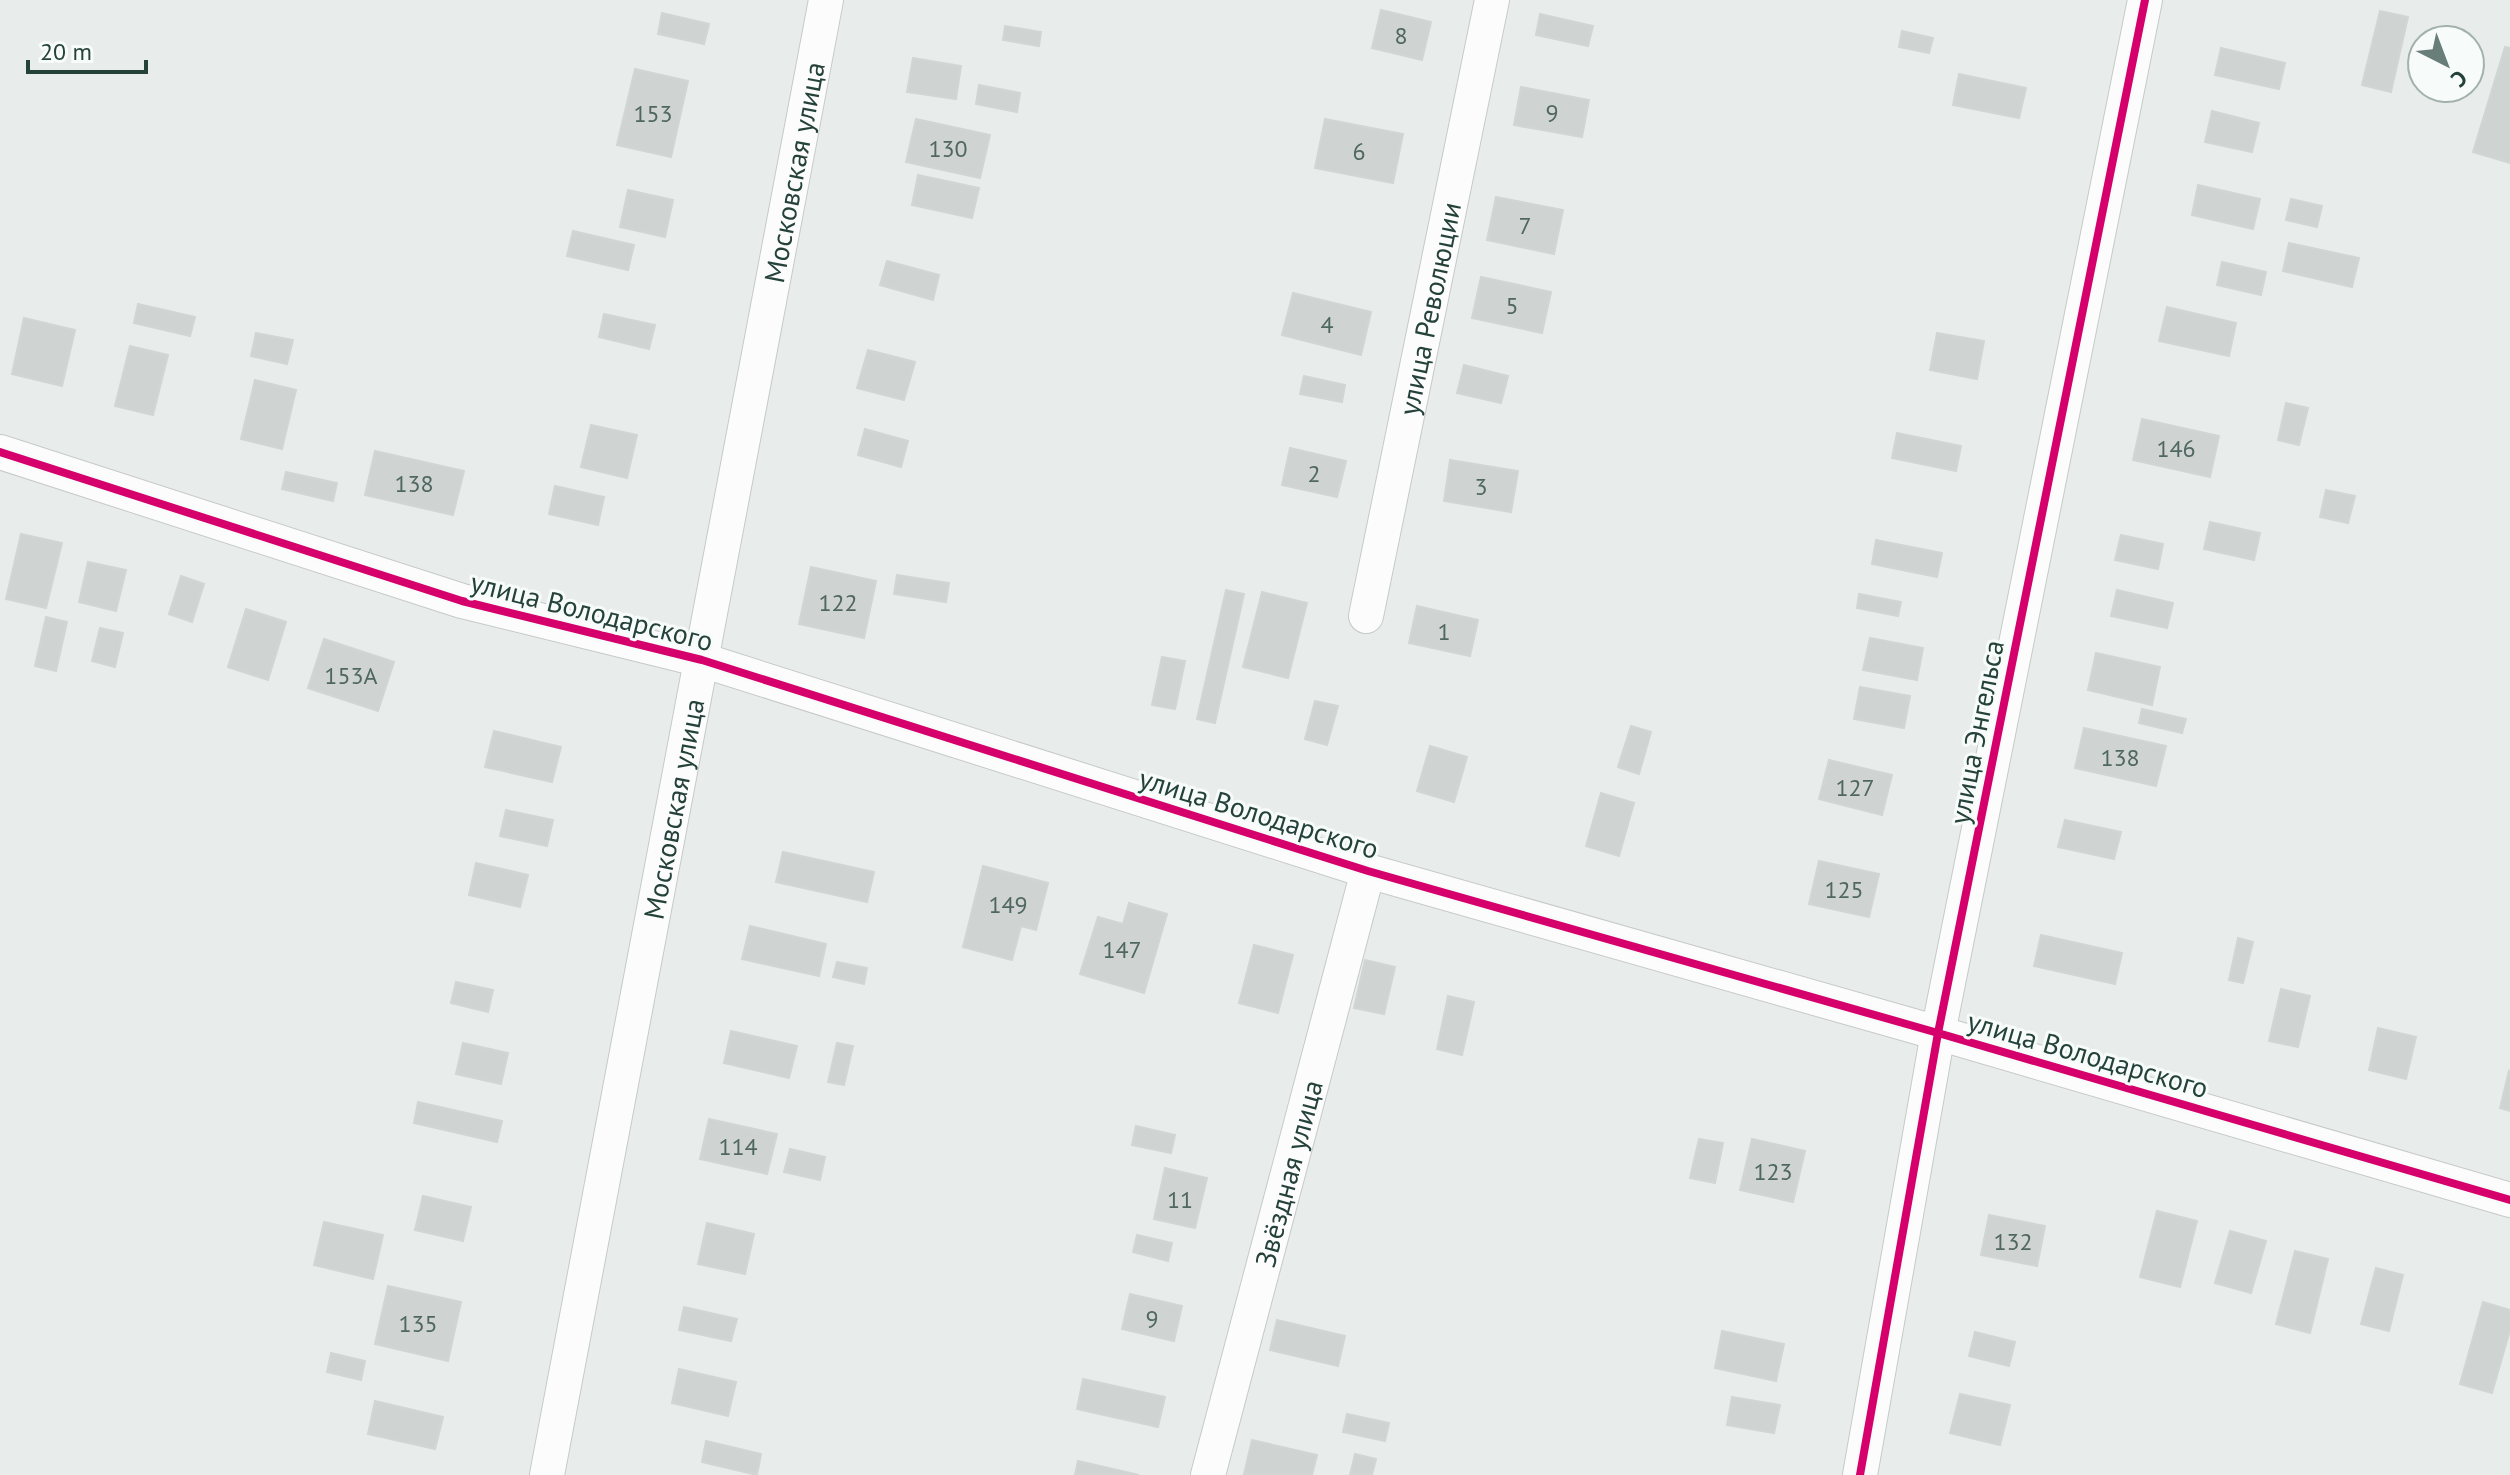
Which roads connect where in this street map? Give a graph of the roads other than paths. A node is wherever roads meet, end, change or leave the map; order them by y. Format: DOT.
graph roads {
  1 [pos="826,0"];
  2 [pos="1492,0"];
  3 [pos="2145,0"];
  4 [pos="0,452"];
  5 [pos="1366,616"];
  6 [pos="702,660"];
  7 [pos="1368,871"];
  8 [pos="1938,1033"];
  9 [pos="2510,1200"];
  10 [pos="547,1475"];
  11 [pos="1208,1475"];
  12 [pos="1860,1475"];
  1 -- 6 [label="street, Московская улица"];
  2 -- 5 [label="street, улица Революции"];
  3 -- 8 [label="street, улица Энгельса"];
  4 -- 6 [label="street, улица Володарского"];
  6 -- 7 [label="street, улица Володарского"];
  6 -- 10 [label="street, Московская улица"];
  7 -- 8 [label="street, улица Володарского"];
  7 -- 11 [label="street, Звёздная улица"];
  8 -- 9 [label="street, улица Володарского"];
  8 -- 12 [label="street, улица Энгельса"];
}
